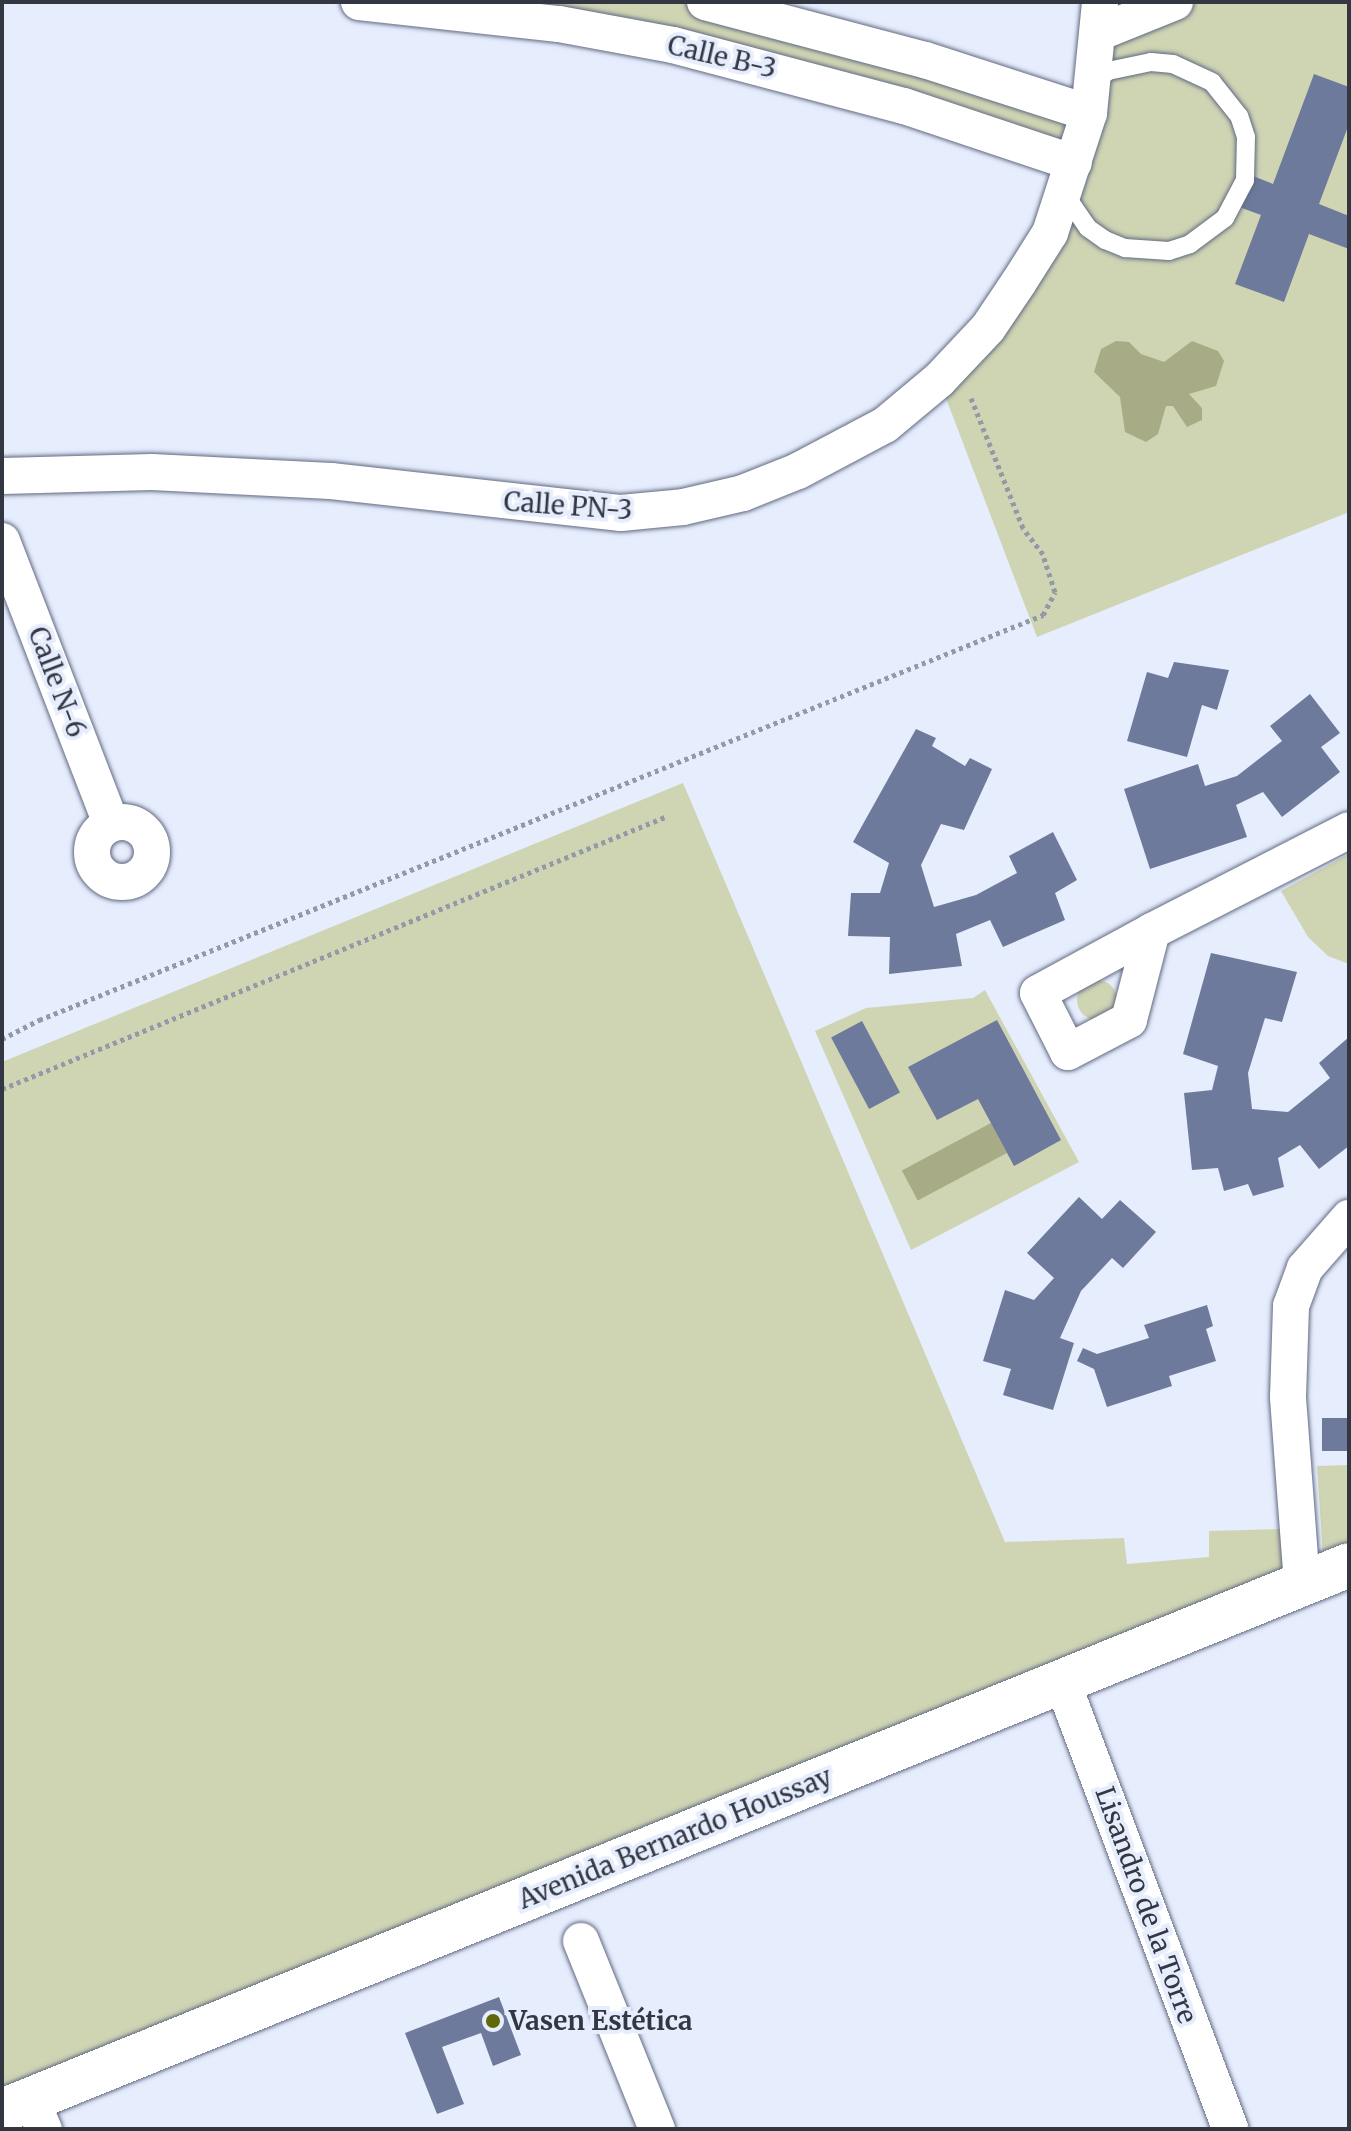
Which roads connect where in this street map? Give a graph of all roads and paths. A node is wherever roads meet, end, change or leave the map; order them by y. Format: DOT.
graph roads {
  1 [pos="359,2"];
  2 [pos="705,2"];
  3 [pos="1175,2"];
  4 [pos="562,13"];
  5 [pos="1099,17"];
  6 [pos="1091,98"];
  7 [pos="1069,178"];
  8 [pos="956,361"];
  9 [pos="2,476"];
  10 [pos="2,541"];
  11 [pos="665,817"];
  12 [pos="111,823"];
  13 [pos="1349,830"];
  14 [pos="1152,931"];
  15 [pos="2,1039"];
  16 [pos="2,1089"];
  17 [pos="1349,1218"];
  18 [pos="1349,1565"];
  19 [pos="1302,1584"];
  20 [pos="1062,1681"];
  21 [pos="581,1941"];
  22 [pos="26,2113"];
  23 [pos="657,2129"];
  24 [pos="1230,2129"];
  1 -- 4 [label="street, Calle B-3"];
  2 -- 6 [label="street, Calle B-3"];
  3 -- 5 [label="street"];
  4 -- 7 [label="street, Calle B-3"];
  5 -- 6 [label="street"];
  6 -- 7 [label="street"];
  6 -- 7 [label="lane"];
  7 -- 8 [label="street, Calle PN-3"];
  8 -- 9 [label="street, Calle PN-3"];
  8 -- 15 [label="path"];
  10 -- 12 [label="street, Calle N-6"];
  11 -- 16 [label="path"];
  13 -- 14 [label="street"];
  17 -- 19 [label="street"];
  18 -- 19 [label="main road, Avenida Bernardo Houssay"];
  19 -- 20 [label="main road, Avenida Bernardo Houssay"];
  20 -- 22 [label="main road, Avenida Bernardo Houssay"];
  20 -- 24 [label="street, Lisandro de la Torre"];
  21 -- 23 [label="street"];
}
